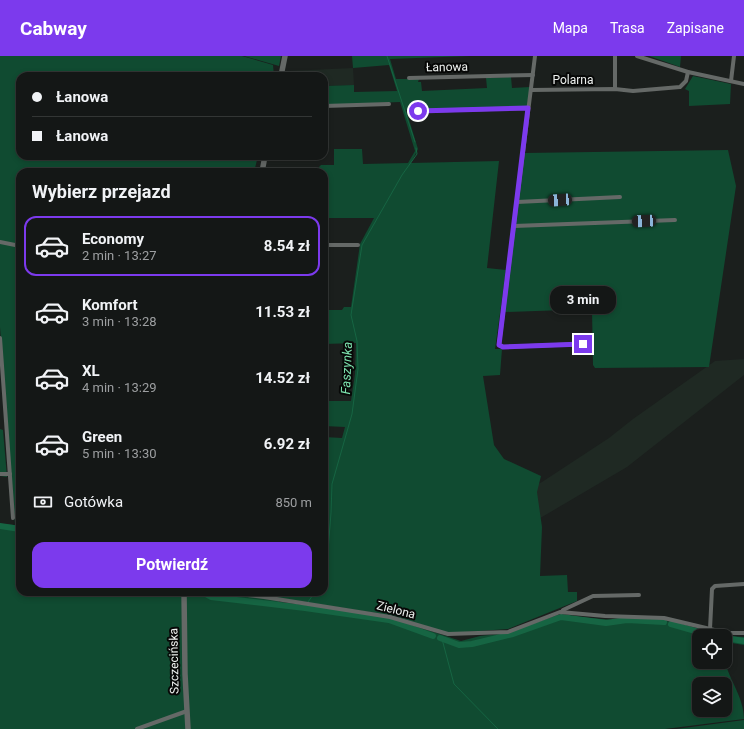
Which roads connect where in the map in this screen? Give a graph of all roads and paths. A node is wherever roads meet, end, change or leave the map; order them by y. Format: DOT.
graph roads {
  1 [pos="285,56"];
  2 [pos="535,56"];
  3 [pos="616,56"];
  4 [pos="637,56"];
  5 [pos="734,56"];
  6 [pos="282,72"];
  7 [pos="688,72"];
  8 [pos="533,75"];
  9 [pos="409,78"];
  10 [pos="731,81"];
  11 [pos="744,84"];
  12 [pos="615,89"];
  13 [pos="531,90"];
  14 [pos="389,104"];
  15 [pos="328,106"];
  16 [pos="528,108"];
  17 [pos="418,111"];
  18 [pos="620,197"];
  19 [pos="517,202"];
  20 [pos="675,220"];
  21 [pos="514,226"];
  22 [pos="0,242"];
  23 [pos="16,245"];
  24 [pos="328,245"];
  25 [pos="358,245"];
  26 [pos="0,338"];
  27 [pos="583,344"];
  28 [pos="0,474"];
  29 [pos="10,474"];
  30 [pos="13,518"];
  31 [pos="744,584"];
  32 [pos="639,595"];
  33 [pos="184,596"];
  34 [pos="256,596"];
  35 [pos="562,612"];
  36 [pos="710,629"];
  37 [pos="744,633"];
  38 [pos="732,634"];
  39 [pos="187,711"];
  40 [pos="137,729"];
  41 [pos="188,729"];
  1 -- 6 [label="street"];
  2 -- 8 [label="street"];
  3 -- 12 [label="street"];
  4 -- 7 [label="street"];
  5 -- 10 [label="street"];
  7 -- 10 [label="street"];
  7 -- 12 [label="street, Polarna"];
  8 -- 9 [label="street, Łanowa"];
  8 -- 13 [label="street"];
  10 -- 11 [label="street"];
  12 -- 13 [label="street, Polarna"];
  13 -- 16 [label="street"];
  14 -- 15 [label="street"];
  16 -- 17 [label="street"];
  16 -- 19 [label="street"];
  18 -- 19 [label="street"];
  19 -- 21 [label="street"];
  20 -- 21 [label="street"];
  21 -- 27 [label="street"];
  22 -- 23 [label="street"];
  24 -- 25 [label="street"];
  26 -- 29 [label="street"];
  28 -- 29 [label="street"];
  29 -- 30 [label="street"];
  31 -- 36 [label="street"];
  32 -- 35 [label="street, Zielona"];
  33 -- 39 [label="street, Szczecińska"];
  34 -- 35 [label="street, Zielona"];
  35 -- 36 [label="street, Zielona"];
  37 -- 38 [label="street, Zielona"];
  39 -- 40 [label="street"];
  39 -- 41 [label="street, Szczecińska"];
}
